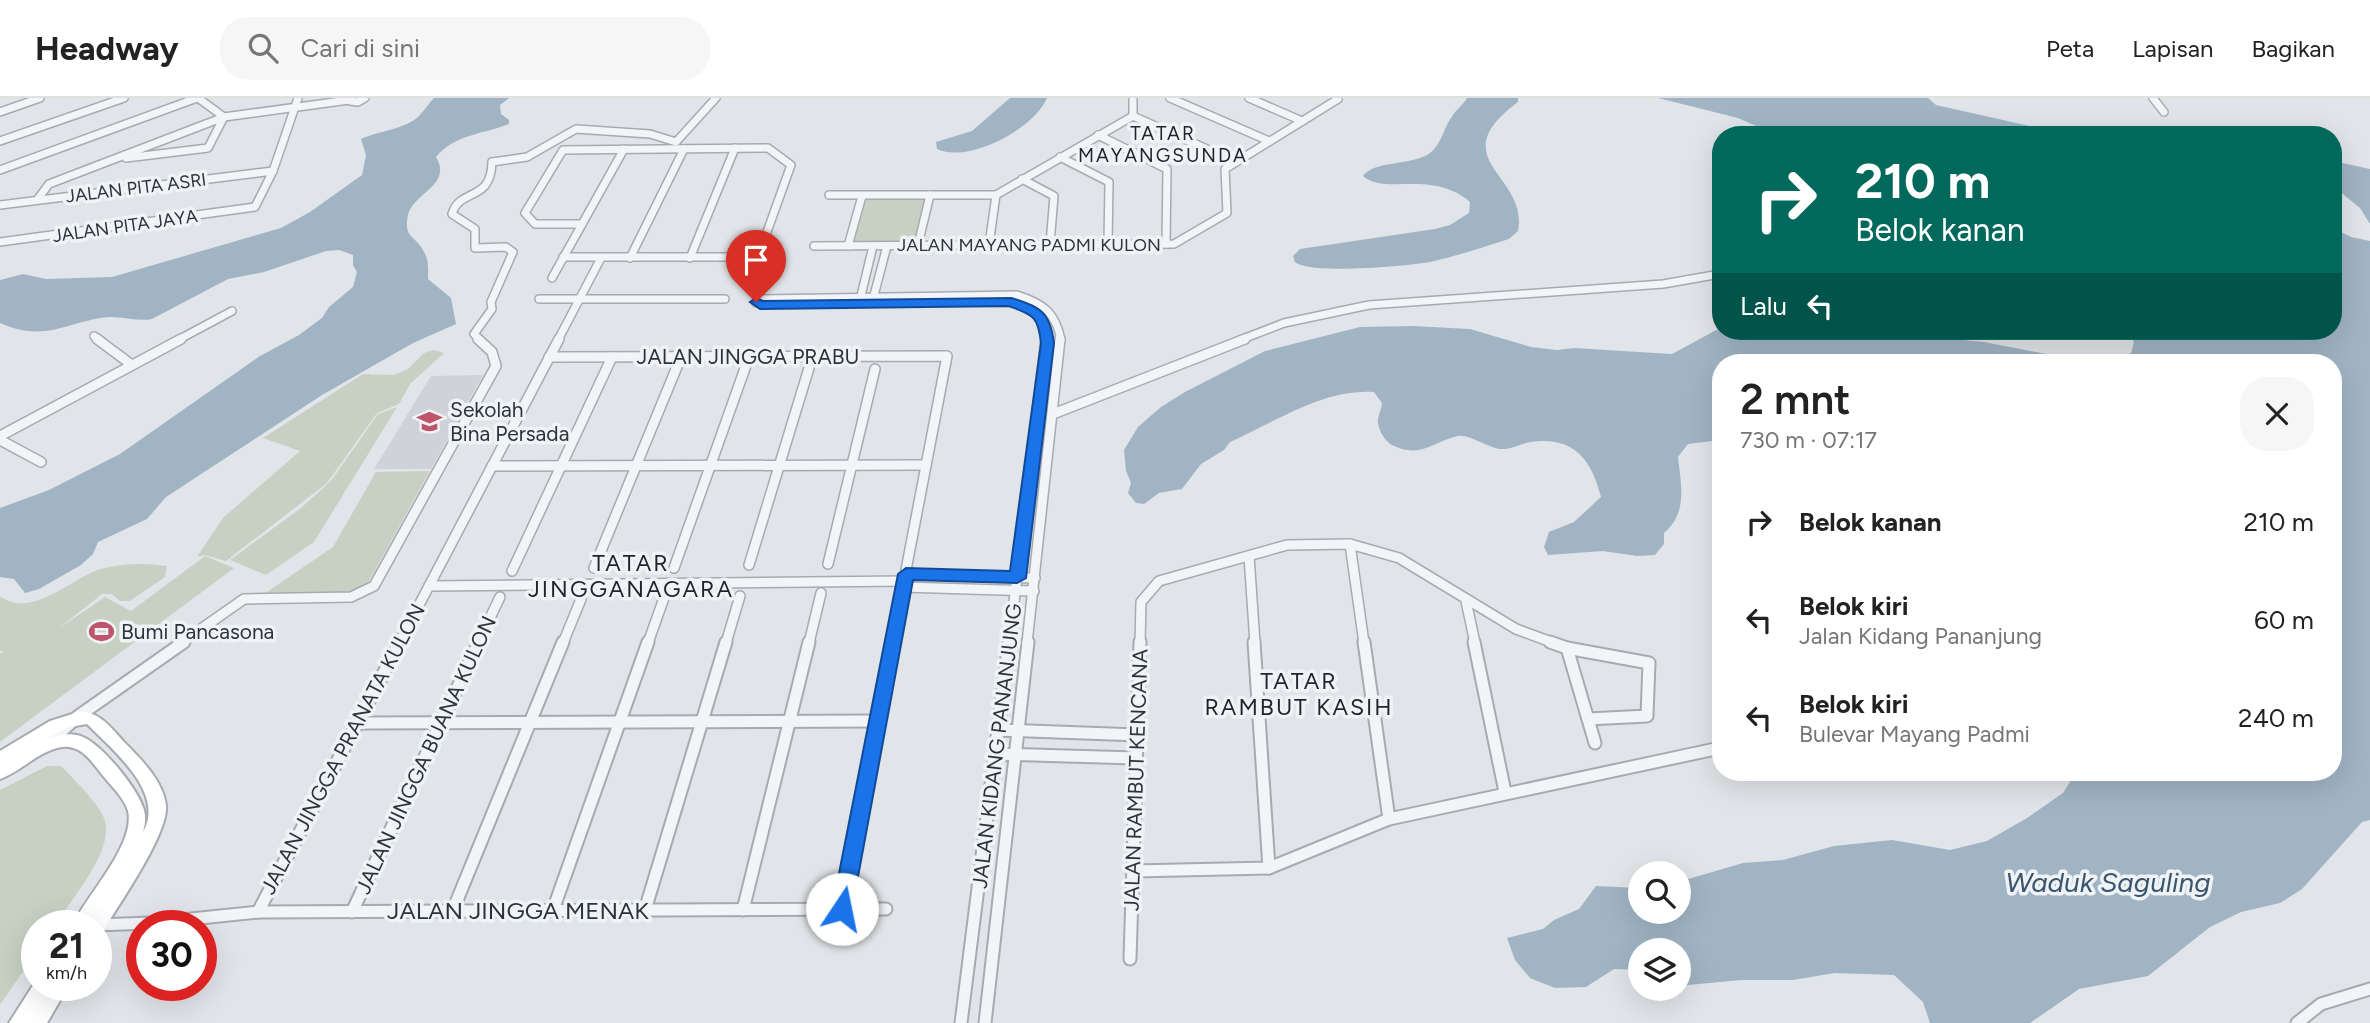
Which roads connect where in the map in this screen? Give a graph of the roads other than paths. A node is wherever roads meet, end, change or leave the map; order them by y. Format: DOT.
graph roads {
  1 [pos="40,98"];
  2 [pos="124,98"];
  3 [pos="197,98"];
  4 [pos="298,98"];
  5 [pos="365,98"];
  6 [pos="716,98"];
  7 [pos="1133,98"];
  8 [pos="1170,98"];
  9 [pos="1249,98"];
  10 [pos="2153,98"];
  11 [pos="350,99"];
  12 [pos="1337,99"];
  13 [pos="295,108"];
  14 [pos="0,112"];
  15 [pos="2164,112"];
  16 [pos="1133,116"];
  17 [pos="224,117"];
  18 [pos="1302,121"];
  19 [pos="1098,135"];
  20 [pos="0,141"];
  21 [pos="1269,141"];
  22 [pos="735,148"];
  23 [pos="624,149"];
  24 [pos="684,149"];
  25 [pos="1060,157"];
  26 [pos="107,160"];
  27 [pos="1236,162"];
  28 [pos="0,170"];
  29 [pos="273,171"];
  30 [pos="1022,179"];
  31 [pos="829,195"];
  32 [pos="862,195"];
  33 [pos="930,195"];
  34 [pos="996,195"];
  35 [pos="37,200"];
  36 [pos="0,205"];
  37 [pos="582,224"];
  38 [pos="0,242"];
  39 [pos="989,244"];
  40 [pos="1050,244"];
  41 [pos="1108,244"];
  42 [pos="1166,244"];
  43 [pos="918,245"];
  44 [pos="814,246"];
  45 [pos="848,246"];
  46 [pos="873,246"];
  47 [pos="887,246"];
  48 [pos="563,257"];
  49 [pos="758,257"];
  50 [pos="601,258"];
  51 [pos="630,258"];
  52 [pos="690,258"];
  53 [pos="753,271"];
  54 [pos="1712,275"];
  55 [pos="552,278"];
  56 [pos="539,299"];
  57 [pos="580,299"];
  58 [pos="725,299"];
  59 [pos="872,300"];
  60 [pos="860,301"];
  61 [pos="232,311"];
  62 [pos="94,336"];
  63 [pos="1047,347"];
  64 [pos="1061,347"];
  65 [pos="749,356"];
  66 [pos="549,357"];
  67 [pos="612,357"];
  68 [pos="681,357"];
  69 [pos="132,365"];
  70 [pos="809,368"];
  71 [pos="875,369"];
  72 [pos="1053,414"];
  73 [pos="0,438"];
  74 [pos="41,462"];
  75 [pos="711,465"];
  76 [pos="779,465"];
  77 [pos="852,465"];
  78 [pos="926,465"];
  79 [pos="492,466"];
  80 [pos="561,466"];
  81 [pos="636,466"];
  82 [pos="1350,544"];
  83 [pos="1249,556"];
  84 [pos="828,564"];
  85 [pos="749,565"];
  86 [pos="594,568"];
  87 [pos="674,568"];
  88 [pos="512,571"];
  89 [pos="1017,578"];
  90 [pos="1035,578"];
  91 [pos="904,581"];
  92 [pos="429,586"];
  93 [pos="1017,590"];
  94 [pos="1034,591"];
  95 [pos="821,593"];
  96 [pos="665,595"];
  97 [pos="740,596"];
  98 [pos="500,597"];
  99 [pos="582,599"];
  100 [pos="1466,601"];
  101 [pos="1567,648"];
  102 [pos="83,718"];
  103 [pos="1588,719"];
  104 [pos="877,721"];
  105 [pos="531,722"];
  106 [pos="620,722"];
  107 [pos="702,722"];
  108 [pos="789,722"];
  109 [pos="356,723"];
  110 [pos="440,723"];
  111 [pos="999,730"];
  112 [pos="1018,730"];
  113 [pos="1138,735"];
  114 [pos="1595,743"];
  115 [pos="48,745"];
  116 [pos="1712,750"];
  117 [pos="996,754"];
  118 [pos="1015,755"];
  119 [pos="1135,758"];
  120 [pos="0,759"];
  121 [pos="0,772"];
  122 [pos="1505,792"];
  123 [pos="1389,819"];
  124 [pos="1269,868"];
  125 [pos="1134,871"];
  126 [pos="842,909"];
  127 [pos="886,909"];
  128 [pos="97,910"];
  129 [pos="99,910"];
  130 [pos="453,910"];
  131 [pos="553,910"];
  132 [pos="645,910"];
  133 [pos="743,910"];
  134 [pos="258,912"];
  135 [pos="352,912"];
  136 [pos="112,924"];
  137 [pos="1130,959"];
  138 [pos="2370,989"];
  139 [pos="32,1001"];
  140 [pos="50,1001"];
  141 [pos="18,1023"];
  142 [pos="37,1023"];
  143 [pos="961,1023"];
  144 [pos="985,1023"];
  145 [pos="2297,1023"];
  1 -- 14 [label="street"];
  2 -- 20 [label="street"];
  3 -- 17 [label="street"];
  3 -- 28 [label="street"];
  4 -- 13 [label="street"];
  5 -- 11 [label="street"];
  6 -- 102 [label="street"];
  7 -- 16 [label="street"];
  8 -- 21 [label="street"];
  9 -- 18 [label="street"];
  10 -- 15 [label="street"];
  11 -- 13 [label="street"];
  12 -- 18 [label="street"];
  13 -- 17 [label="street"];
  13 -- 29 [label="street"];
  16 -- 19 [label="street"];
  16 -- 27 [label="street"];
  17 -- 26 [label="street"];
  17 -- 26 [label="street"];
  18 -- 21 [label="street"];
  19 -- 25 [label="street"];
  19 -- 42 [label="street"];
  21 -- 27 [label="street"];
  22 -- 24 [label="street"];
  22 -- 49 [label="street"];
  22 -- 52 [label="street"];
  23 -- 24 [label="street"];
  23 -- 37 [label="street"];
  23 -- 37 [label="street"];
  24 -- 51 [label="street"];
  25 -- 30 [label="street"];
  25 -- 41 [label="street"];
  26 -- 35 [label="street"];
  27 -- 42 [label="street, JALAN MAYANG PADMI KULON"];
  29 -- 35 [label="street, JALAN PITA ASRI"];
  29 -- 38 [label="street, JALAN PITA JAYA"];
  30 -- 34 [label="street"];
  30 -- 40 [label="street"];
  31 -- 32 [label="street"];
  32 -- 33 [label="street"];
  32 -- 45 [label="street"];
  33 -- 34 [label="street"];
  33 -- 43 [label="street"];
  34 -- 39 [label="street"];
  35 -- 36 [label="street, JALAN PITA ASRI"];
  37 -- 48 [label="street"];
  39 -- 40 [label="street, JALAN MAYANG PADMI KULON"];
  39 -- 43 [label="street, JALAN MAYANG PADMI KULON"];
  40 -- 41 [label="street, JALAN MAYANG PADMI KULON"];
  41 -- 42 [label="street, JALAN MAYANG PADMI KULON"];
  43 -- 47 [label="street, JALAN MAYANG PADMI KULON"];
  44 -- 45 [label="street, JALAN MAYANG PADMI KULON"];
  45 -- 46 [label="street, JALAN MAYANG PADMI KULON"];
  46 -- 47 [label="street, JALAN MAYANG PADMI KULON"];
  46 -- 60 [label="street"];
  47 -- 59 [label="street"];
  48 -- 50 [label="street"];
  48 -- 55 [label="street"];
  49 -- 52 [label="street"];
  49 -- 53 [label="street"];
  50 -- 51 [label="street"];
  50 -- 57 [label="street, JALAN JINGGA PRANATA KULON"];
  51 -- 52 [label="street"];
  54 -- 72 [label="street"];
  56 -- 57 [label="street"];
  57 -- 58 [label="street"];
  57 -- 66 [label="street, JALAN JINGGA PRANATA KULON"];
  59 -- 60 [label="street"];
  59 -- 63 [label="street"];
  59 -- 64 [label="street"];
  60 -- 60 [label="street"];
  61 -- 69 [label="street"];
  62 -- 69 [label="street"];
  63 -- 64 [label="street"];
  63 -- 89 [label="street, JALAN KIDANG PANANJUNG"];
  64 -- 72 [label="street, JALAN KIDANG PANANJUNG"];
  65 -- 68 [label="street, JALAN JINGGA PRABU"];
  65 -- 75 [label="street"];
  65 -- 78 [label="street, JALAN JINGGA PRABU"];
  66 -- 67 [label="street, JALAN JINGGA PRABU"];
  66 -- 79 [label="street, JALAN JINGGA PRANATA KULON"];
  67 -- 68 [label="street, JALAN JINGGA PRABU"];
  67 -- 80 [label="street"];
  68 -- 81 [label="street"];
  69 -- 73 [label="street"];
  70 -- 76 [label="street"];
  71 -- 77 [label="street"];
  72 -- 90 [label="street, JALAN KIDANG PANANJUNG"];
  73 -- 74 [label="street"];
  75 -- 76 [label="street"];
  75 -- 81 [label="street"];
  75 -- 87 [label="street"];
  76 -- 77 [label="street"];
  76 -- 85 [label="street"];
  77 -- 78 [label="street"];
  77 -- 84 [label="street"];
  78 -- 91 [label="street"];
  79 -- 80 [label="street"];
  79 -- 92 [label="street, JALAN JINGGA PRANATA KULON"];
  80 -- 81 [label="street"];
  80 -- 88 [label="street"];
  81 -- 86 [label="street"];
  82 -- 83 [label="street"];
  82 -- 100 [label="street"];
  82 -- 123 [label="street"];
  83 -- 113 [label="street, JALAN RAMBUT KENCANA"];
  83 -- 124 [label="street"];
  89 -- 90 [label="street"];
  89 -- 91 [label="street"];
  89 -- 93 [label="street, JALAN KIDANG PANANJUNG"];
  90 -- 94 [label="street, JALAN KIDANG PANANJUNG"];
  91 -- 92 [label="street"];
  91 -- 93 [label="street"];
  91 -- 104 [label="street"];
  92 -- 109 [label="street, JALAN JINGGA PRANATA KULON"];
  93 -- 94 [label="street"];
  93 -- 111 [label="street, JALAN KIDANG PANANJUNG"];
  94 -- 112 [label="street, JALAN KIDANG PANANJUNG"];
  95 -- 108 [label="street"];
  96 -- 106 [label="street"];
  97 -- 107 [label="street"];
  98 -- 110 [label="street, JALAN JINGGA BUANA KULON"];
  99 -- 105 [label="street"];
  100 -- 101 [label="street"];
  100 -- 122 [label="street"];
  101 -- 103 [label="street"];
  101 -- 103 [label="street"];
  102 -- 115 [label="street"];
  102 -- 120 [label="street"];
  102 -- 129 [label="street"];
  103 -- 114 [label="street"];
  104 -- 108 [label="street"];
  104 -- 126 [label="street"];
  105 -- 106 [label="street"];
  105 -- 110 [label="street"];
  105 -- 130 [label="street"];
  106 -- 107 [label="street"];
  106 -- 131 [label="street"];
  107 -- 108 [label="street"];
  107 -- 132 [label="street"];
  108 -- 133 [label="street"];
  109 -- 110 [label="street"];
  109 -- 134 [label="street, JALAN JINGGA PRANATA KULON"];
  110 -- 135 [label="street, JALAN JINGGA BUANA KULON"];
  111 -- 112 [label="street"];
  111 -- 117 [label="street, JALAN KIDANG PANANJUNG"];
  112 -- 113 [label="street"];
  112 -- 118 [label="street, JALAN KIDANG PANANJUNG"];
  113 -- 119 [label="street, JALAN RAMBUT KENCANA"];
  115 -- 121 [label="street"];
  115 -- 128 [label="street"];
  116 -- 122 [label="street"];
  117 -- 118 [label="street"];
  117 -- 143 [label="street, JALAN KIDANG PANANJUNG"];
  118 -- 119 [label="street"];
  118 -- 144 [label="street, JALAN KIDANG PANANJUNG"];
  119 -- 125 [label="street, JALAN RAMBUT KENCANA"];
  122 -- 123 [label="street"];
  123 -- 124 [label="street"];
  124 -- 125 [label="street"];
  125 -- 137 [label="street, JALAN RAMBUT KENCANA"];
  126 -- 127 [label="street, JALAN JINGGA MENAK"];
  126 -- 133 [label="street, JALAN JINGGA MENAK"];
  130 -- 131 [label="street, JALAN JINGGA MENAK"];
  130 -- 135 [label="street, JALAN JINGGA MENAK"];
  131 -- 132 [label="street, JALAN JINGGA MENAK"];
  132 -- 133 [label="street, JALAN JINGGA MENAK"];
  134 -- 135 [label="street, JALAN JINGGA MENAK"];
  134 -- 136 [label="street, JALAN JINGGA MENAK"];
  138 -- 145 [label="street"];
  139 -- 141 [label="street"];
  140 -- 142 [label="street"];
}
